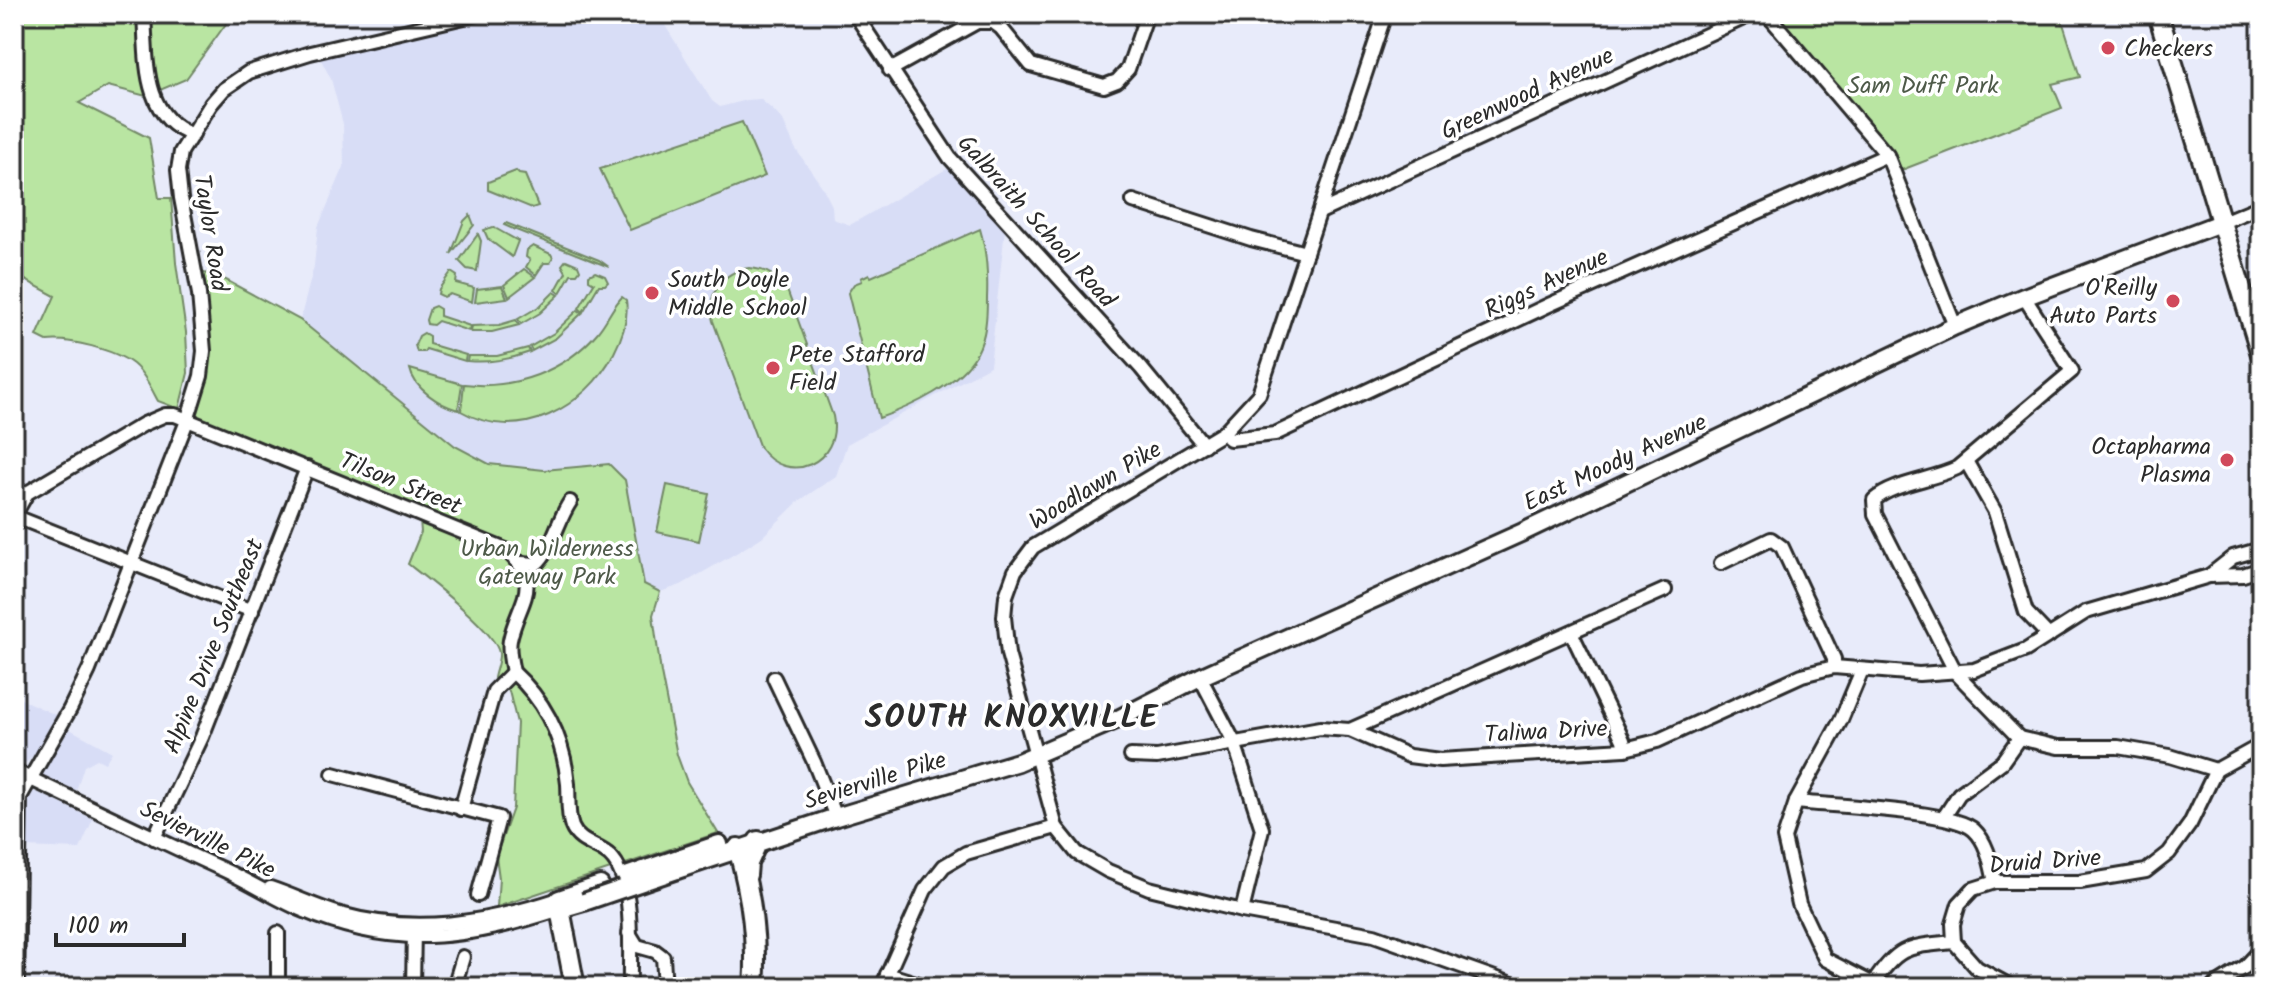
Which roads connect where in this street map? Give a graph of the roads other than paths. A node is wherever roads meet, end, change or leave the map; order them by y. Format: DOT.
graph roads {
  1 [pos="144,14"];
  2 [pos="477,14"];
  3 [pos="855,14"];
  4 [pos="1147,14"];
  5 [pos="1385,14"];
  6 [pos="1752,14"];
  7 [pos="1767,14"];
  8 [pos="2158,14"];
  9 [pos="890,70"];
  10 [pos="193,135"];
  11 [pos="1887,155"];
  12 [pos="1133,201"];
  13 [pos="2261,206"];
  14 [pos="1320,212"];
  15 [pos="2220,223"];
  16 [pos="1306,253"];
  17 [pos="2024,297"];
  18 [pos="1955,326"];
  19 [pos="2261,354"];
  20 [pos="181,418"];
  21 [pos="1223,433"];
  22 [pos="1204,445"];
  23 [pos="1966,461"];
  24 [pos="307,468"];
  25 [pos="570,502"];
  26 [pos="14,516"];
  27 [pos="2261,549"];
  28 [pos="522,563"];
  29 [pos="1721,563"];
  30 [pos="129,564"];
  31 [pos="2261,569"];
  32 [pos="2209,576"];
  33 [pos="1665,590"];
  34 [pos="252,611"];
  35 [pos="1571,632"];
  36 [pos="2049,636"];
  37 [pos="1834,667"];
  38 [pos="1862,670"];
  39 [pos="513,672"];
  40 [pos="1956,673"];
  41 [pos="1200,677"];
  42 [pos="774,678"];
  43 [pos="1350,730"];
  44 [pos="2019,738"];
  45 [pos="1234,742"];
  46 [pos="2261,745"];
  47 [pos="1625,749"];
  48 [pos="1035,754"];
  49 [pos="1131,756"];
  50 [pos="2216,770"];
  51 [pos="14,771"];
  52 [pos="333,774"];
  53 [pos="31,779"];
  54 [pos="14,790"];
  55 [pos="1796,802"];
  56 [pos="20,808"];
  57 [pos="461,809"];
  58 [pos="834,812"];
  59 [pos="1944,817"];
  60 [pos="1056,827"];
  61 [pos="154,838"];
  62 [pos="758,841"];
  63 [pos="736,844"];
  64 [pos="682,862"];
  65 [pos="244,880"];
  66 [pos="1995,882"];
  67 [pos="748,890"];
  68 [pos="478,895"];
  69 [pos="560,904"];
  70 [pos="1242,911"];
  71 [pos="414,931"];
  72 [pos="278,933"];
  73 [pos="629,933"];
  74 [pos="1954,942"];
  75 [pos="642,949"];
  76 [pos="2261,950"];
  77 [pos="463,957"];
  78 [pos="16,962"];
  79 [pos="630,964"];
  80 [pos="887,974"];
  81 [pos="1874,985"];
  82 [pos="17,987"];
  83 [pos="278,987"];
  84 [pos="413,987"];
  85 [pos="454,987"];
  86 [pos="575,987"];
  87 [pos="630,987"];
  88 [pos="665,987"];
  89 [pos="754,987"];
  90 [pos="882,987"];
  91 [pos="929,987"];
  92 [pos="1520,987"];
  93 [pos="2012,987"];
  94 [pos="2213,987"];
  1 -- 10 [label="street"];
  2 -- 10 [label="street, Taylor Road"];
  3 -- 9 [label="street, Galbraith School Road"];
  4 -- 9 [label="street"];
  5 -- 14 [label="street, Woodlawn Pike"];
  6 -- 14 [label="street, Greenwood Avenue"];
  7 -- 11 [label="street"];
  8 -- 15 [label="highway"];
  9 -- 22 [label="street, Galbraith School Road"];
  10 -- 20 [label="street, Taylor Road"];
  11 -- 18 [label="street"];
  11 -- 21 [label="street, Riggs Avenue"];
  12 -- 16 [label="street"];
  13 -- 15 [label="street"];
  14 -- 16 [label="street, Woodlawn Pike"];
  15 -- 17 [label="main road, East Moody Avenue"];
  15 -- 19 [label="highway"];
  16 -- 21 [label="street, Woodlawn Pike"];
  17 -- 18 [label="main road, East Moody Avenue"];
  17 -- 23 [label="street"];
  18 -- 41 [label="main road, East Moody Avenue"];
  20 -- 24 [label="street, Tilson Street"];
  20 -- 26 [label="street"];
  20 -- 30 [label="street, Taylor Road"];
  21 -- 22 [label="street, Woodlawn Pike"];
  22 -- 48 [label="street, Woodlawn Pike"];
  23 -- 36 [label="street"];
  23 -- 40 [label="street"];
  24 -- 28 [label="street, Tilson Street"];
  24 -- 34 [label="street, Alpine Drive Southeast"];
  25 -- 28 [label="street"];
  26 -- 30 [label="street"];
  27 -- 32 [label="street"];
  28 -- 39 [label="street"];
  29 -- 37 [label="street"];
  30 -- 34 [label="street"];
  30 -- 53 [label="street, Taylor Road"];
  31 -- 32 [label="street"];
  32 -- 36 [label="street, Taliwa Drive"];
  33 -- 35 [label="street"];
  34 -- 61 [label="street, Alpine Drive Southeast"];
  35 -- 43 [label="street"];
  35 -- 47 [label="street"];
  36 -- 40 [label="street, Taliwa Drive"];
  37 -- 38 [label="street, Taliwa Drive"];
  37 -- 47 [label="street, Taliwa Drive"];
  38 -- 40 [label="street, Taliwa Drive"];
  38 -- 55 [label="street"];
  39 -- 57 [label="street"];
  39 -- 73 [label="street"];
  40 -- 44 [label="street"];
  41 -- 45 [label="street"];
  41 -- 48 [label="main road, East Moody Avenue"];
  42 -- 58 [label="street"];
  43 -- 45 [label="street, Taliwa Drive"];
  43 -- 47 [label="street, Taliwa Drive"];
  44 -- 50 [label="street"];
  44 -- 59 [label="street"];
  45 -- 49 [label="street, Taliwa Drive"];
  45 -- 70 [label="street"];
  46 -- 50 [label="street"];
  48 -- 58 [label="main road, Sevierville Pike"];
  48 -- 60 [label="street, Woodlawn Pike"];
  50 -- 66 [label="street, Druid Drive"];
  51 -- 53 [label="street, Sevierville Pike"];
  52 -- 57 [label="street"];
  53 -- 56 [label="street, Taylor Road"];
  53 -- 61 [label="street, Sevierville Pike"];
  54 -- 56 [label="street"];
  55 -- 59 [label="street"];
  55 -- 81 [label="street"];
  56 -- 78 [label="street"];
  57 -- 68 [label="street"];
  58 -- 62 [label="main road, Sevierville Pike"];
  58 -- 63 [label="main road, Sevierville Pike"];
  59 -- 66 [label="street"];
  60 -- 70 [label="street, Woodlawn Pike"];
  60 -- 80 [label="street"];
  61 -- 65 [label="street, Sevierville Pike"];
  62 -- 63 [label="main road, Sevierville Pike"];
  62 -- 67 [label="highway"];
  63 -- 64 [label="main road, Sevierville Pike"];
  63 -- 67 [label="highway"];
  64 -- 69 [label="main road, Sevierville Pike, bridge"];
  64 -- 69 [label="main road, Sevierville Pike, bridge"];
  65 -- 71 [label="street, Sevierville Pike"];
  65 -- 71 [label="street, Sevierville Pike"];
  66 -- 74 [label="street, Druid Drive"];
  67 -- 89 [label="highway"];
  69 -- 71 [label="street, Sevierville Pike"];
  69 -- 86 [label="highway"];
  70 -- 92 [label="street, Woodlawn Pike"];
  71 -- 84 [label="street"];
  72 -- 83 [label="street"];
  73 -- 75 [label="street"];
  73 -- 79 [label="street"];
  74 -- 81 [label="street"];
  74 -- 93 [label="street"];
  75 -- 79 [label="street"];
  75 -- 88 [label="street"];
  76 -- 94 [label="street"];
  77 -- 85 [label="street"];
  78 -- 82 [label="street"];
  79 -- 87 [label="street"];
  80 -- 90 [label="street"];
  80 -- 91 [label="street"];
}
